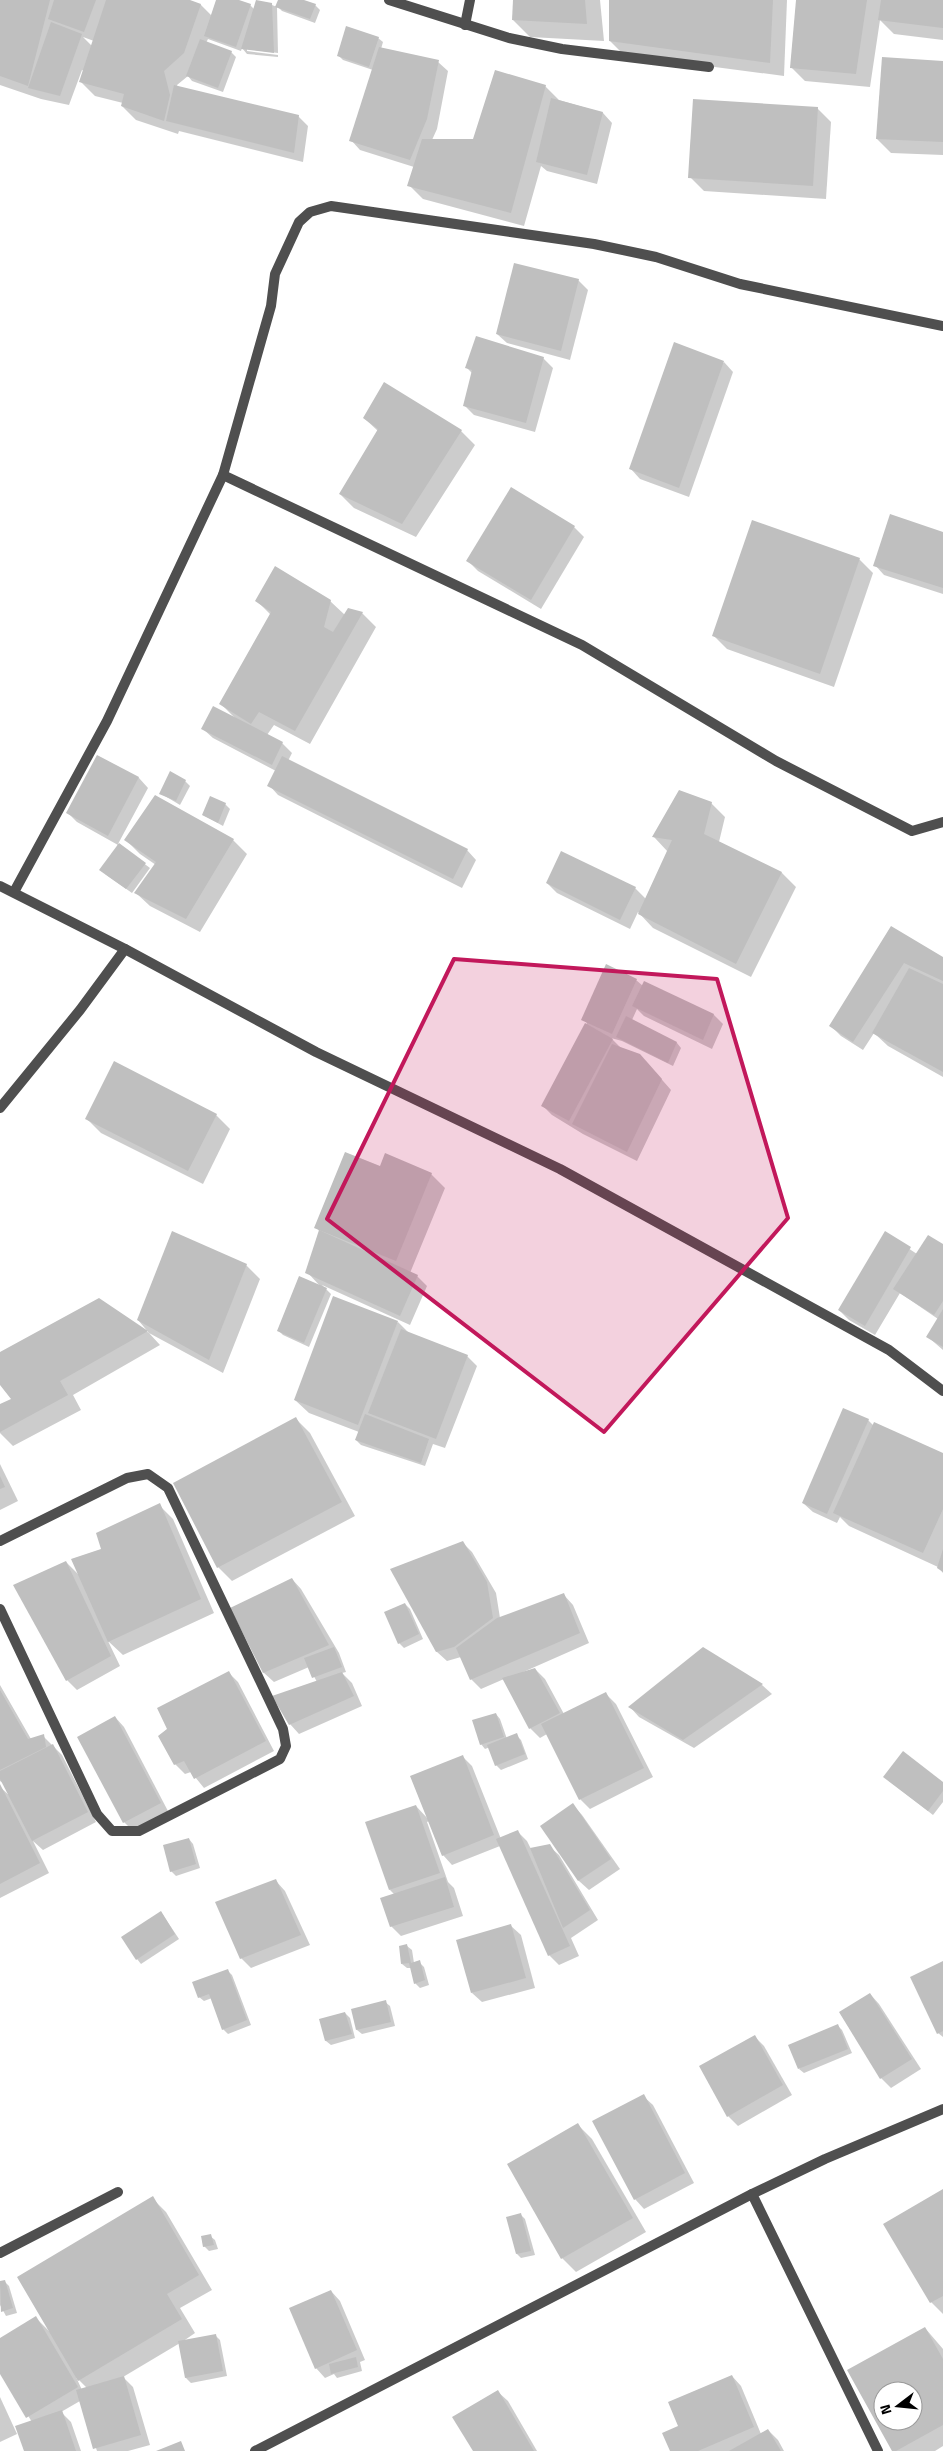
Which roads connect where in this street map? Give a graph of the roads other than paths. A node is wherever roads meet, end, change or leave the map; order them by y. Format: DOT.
graph roads {
  1 [pos="389,0"];
  2 [pos="470,0"];
  3 [pos="465,25"];
  4 [pos="709,67"];
  5 [pos="943,326"];
  6 [pos="223,475"];
  7 [pos="943,822"];
  8 [pos="0,886"];
  9 [pos="14,892"];
  10 [pos="125,949"];
  11 [pos="0,1108"];
  12 [pos="943,1392"];
  13 [pos="0,1542"];
  14 [pos="0,1610"];
  15 [pos="943,2109"];
  16 [pos="118,2192"];
  17 [pos="752,2194"];
  18 [pos="0,2253"];
  19 [pos="255,2451"];
  20 [pos="878,2451"];
  1 -- 3 [label="street"];
  2 -- 3 [label="street"];
  3 -- 4 [label="street"];
  5 -- 6 [label="street"];
  6 -- 7 [label="street"];
  6 -- 9 [label="street"];
  8 -- 9 [label="street"];
  9 -- 10 [label="street"];
  10 -- 11 [label="street"];
  10 -- 12 [label="street"];
  13 -- 14 [label="street"];
  15 -- 17 [label="street"];
  16 -- 18 [label="street"];
  17 -- 19 [label="street"];
  17 -- 20 [label="street"];
}
